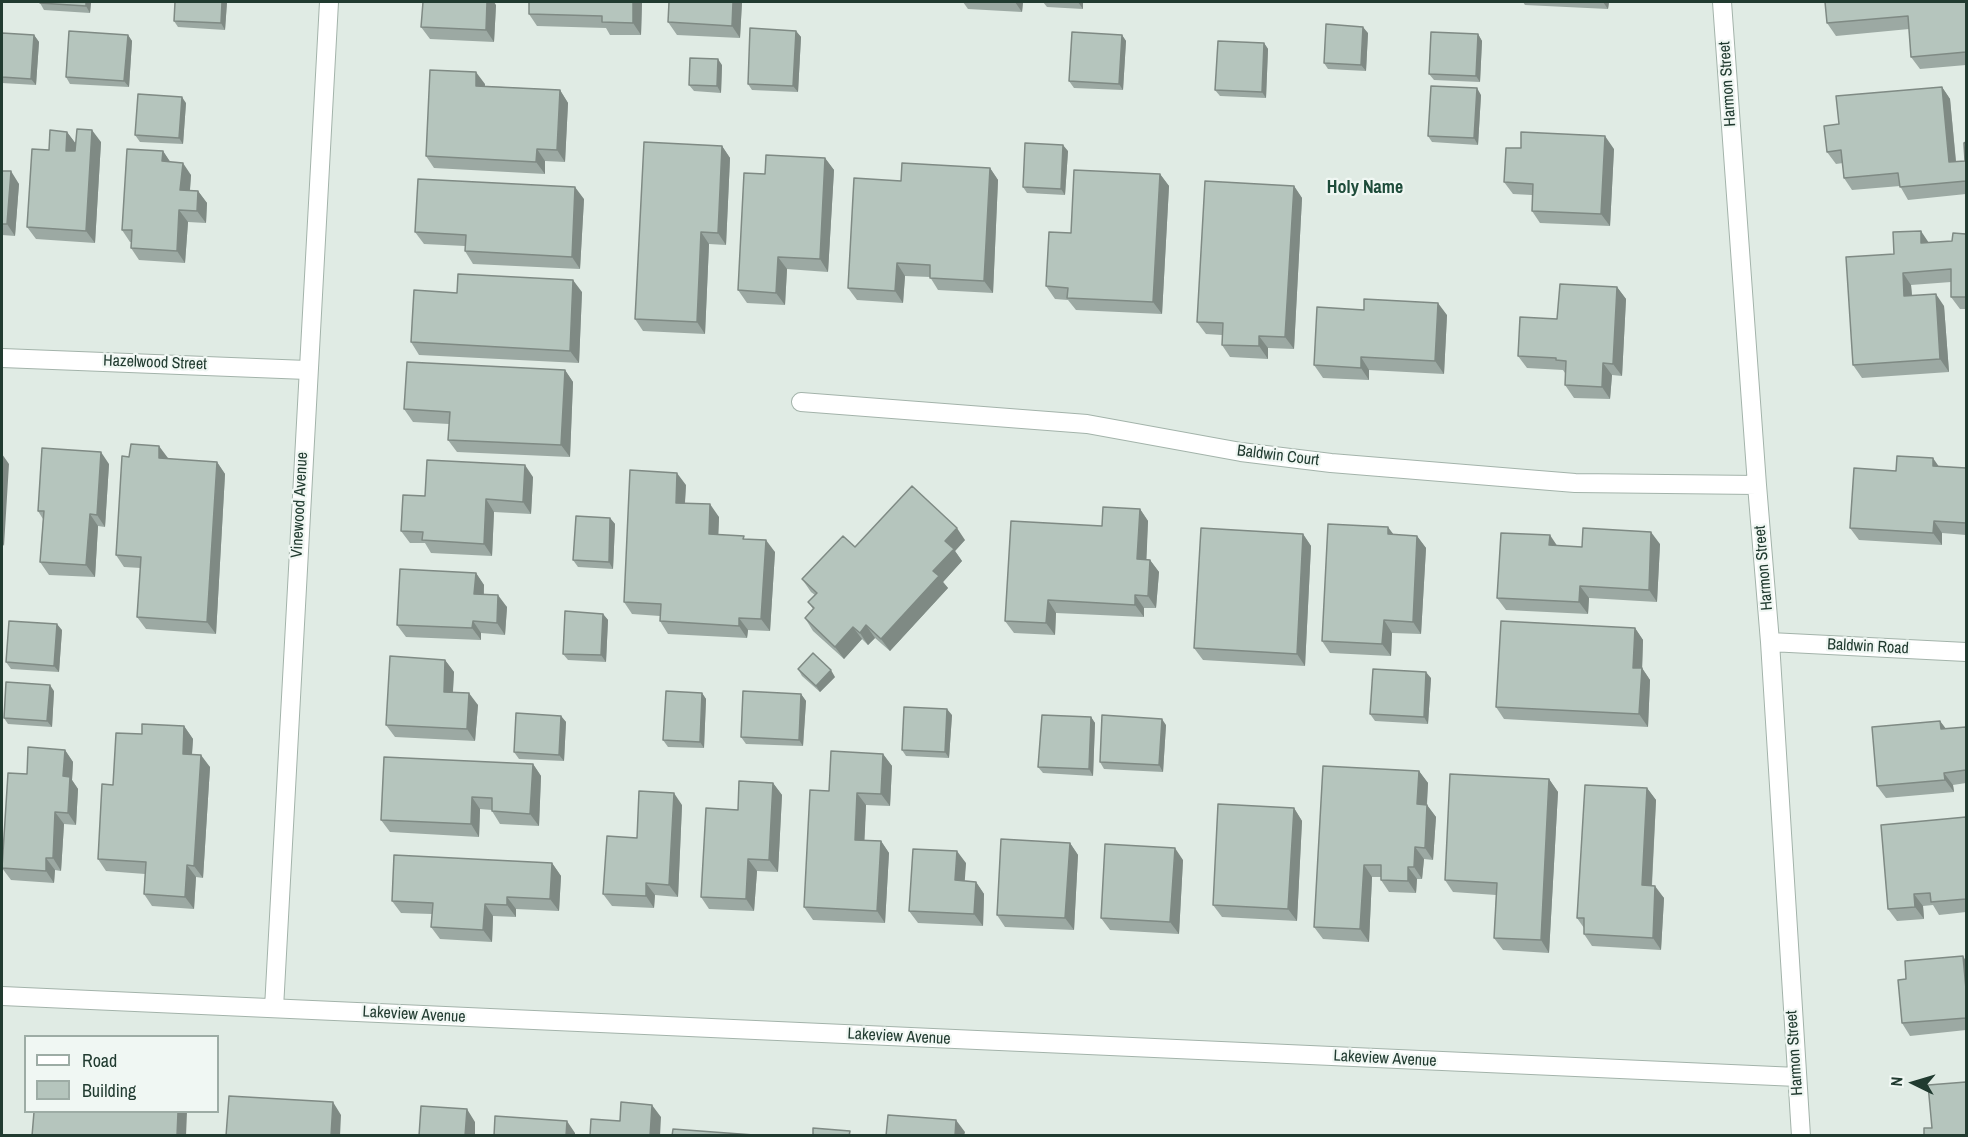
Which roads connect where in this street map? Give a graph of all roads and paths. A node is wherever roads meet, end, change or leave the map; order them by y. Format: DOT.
graph roads {
  1 [pos="329,2"];
  2 [pos="1722,2"];
  3 [pos="2,358"];
  4 [pos="308,369"];
  5 [pos="801,402"];
  6 [pos="1757,485"];
  7 [pos="1770,642"];
  8 [pos="1966,652"];
  9 [pos="2,996"];
  10 [pos="274,1008"];
  11 [pos="1797,1077"];
  12 [pos="1801,1136"];
  1 -- 4 [label="street, Vinewood Avenue"];
  2 -- 6 [label="street, Harmon Street"];
  3 -- 4 [label="street, Hazelwood Street"];
  4 -- 10 [label="street, Vinewood Avenue"];
  5 -- 6 [label="street, Baldwin Court"];
  6 -- 7 [label="street, Harmon Street"];
  7 -- 8 [label="street, Baldwin Road"];
  7 -- 11 [label="street, Harmon Street"];
  9 -- 10 [label="street, Lakeview Avenue"];
  10 -- 11 [label="street, Lakeview Avenue"];
  11 -- 12 [label="street, Harmon Street"];
}
